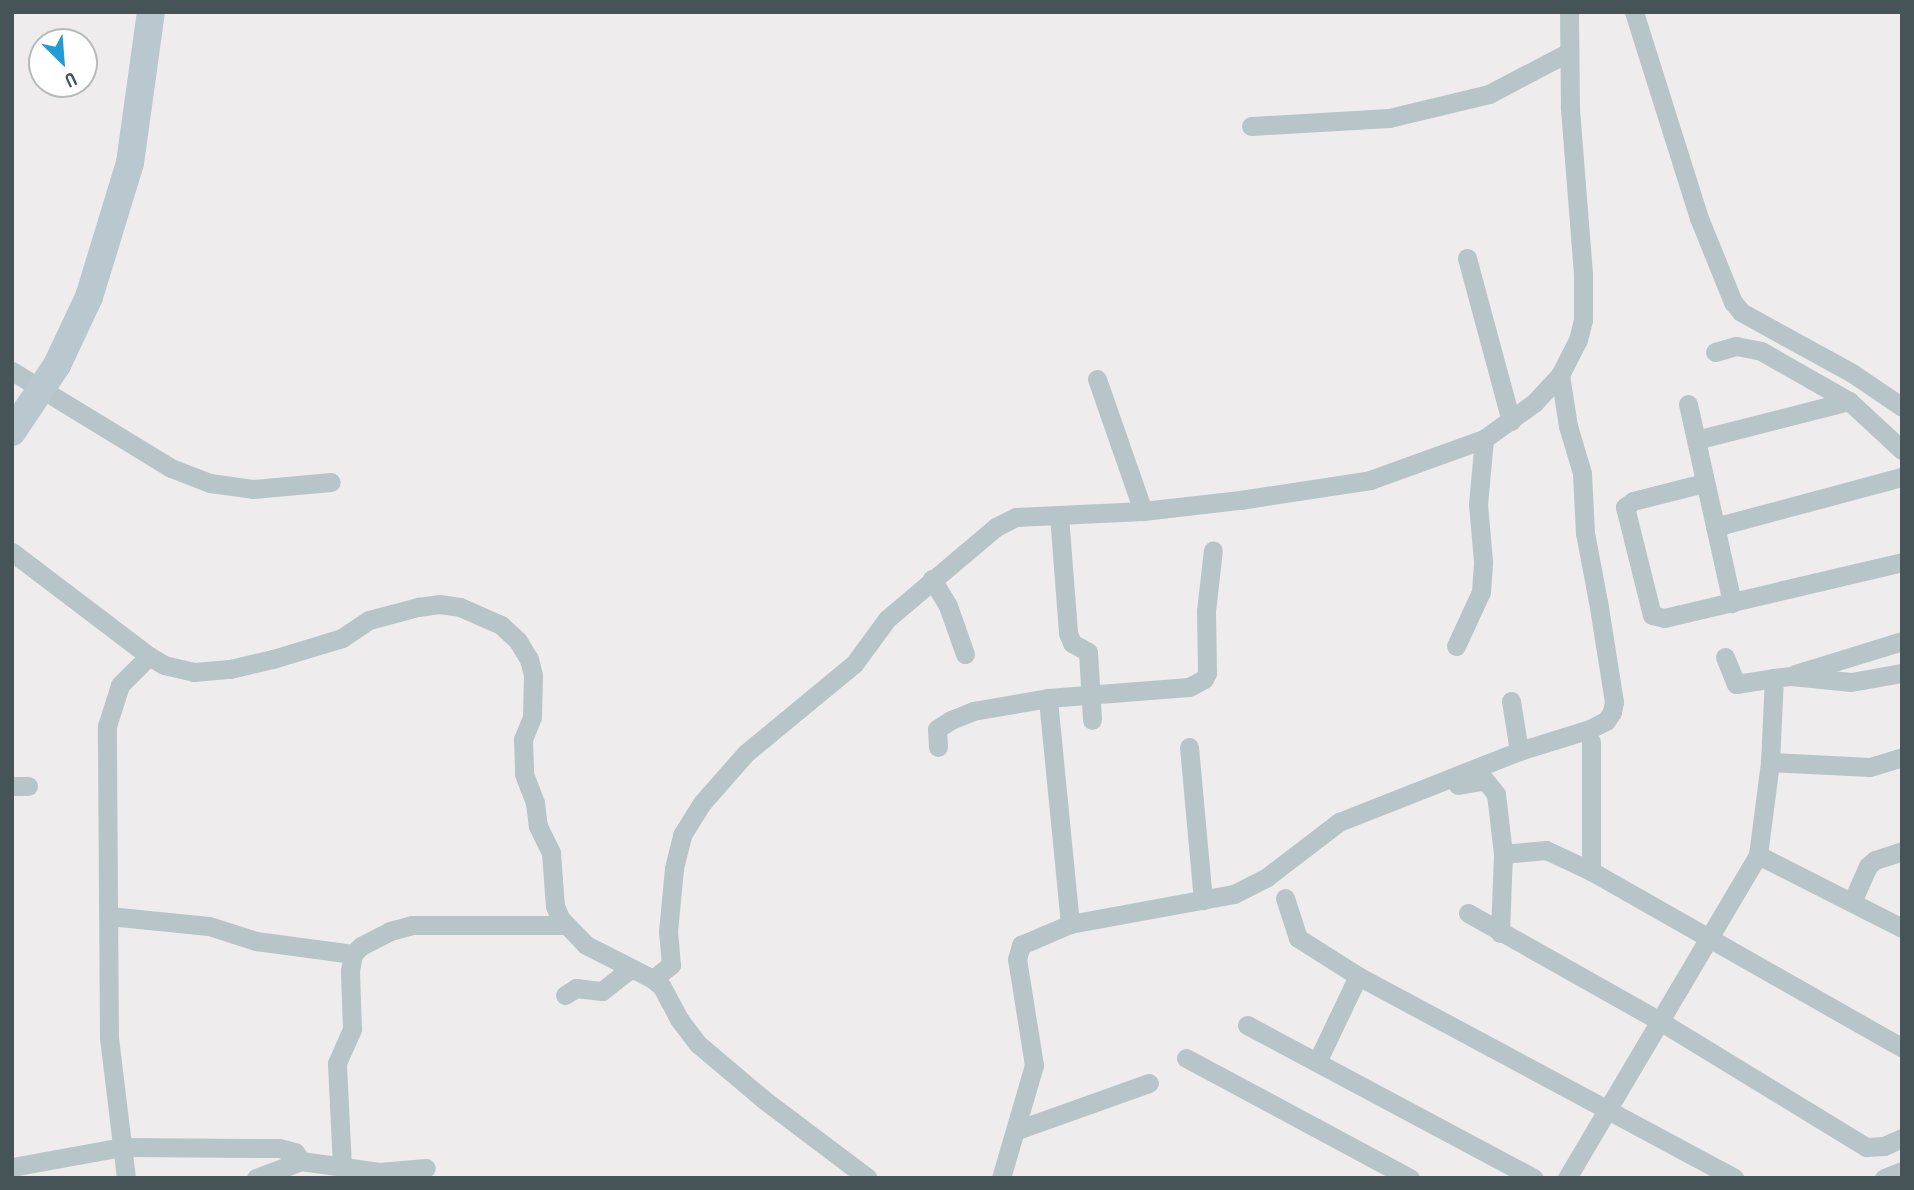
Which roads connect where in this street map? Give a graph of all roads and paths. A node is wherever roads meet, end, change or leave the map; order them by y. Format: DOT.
graph roads {
  1 [pos="151,12"];
  2 [pos="1569,12"];
  3 [pos="1634,12"];
  4 [pos="1567,53"];
  5 [pos="1251,126"];
  6 [pos="1467,258"];
  7 [pos="1714,352"];
  8 [pos="12,371"];
  9 [pos="1560,375"];
  10 [pos="1097,379"];
  11 [pos="43,390"];
  12 [pos="1849,401"];
  13 [pos="1688,404"];
  14 [pos="1902,407"];
  15 [pos="1511,421"];
  16 [pos="12,432"];
  17 [pos="1484,439"];
  18 [pos="1696,440"];
  19 [pos="1902,450"];
  20 [pos="1902,477"];
  21 [pos="331,482"];
  22 [pos="1704,483"];
  23 [pos="1143,511"];
  24 [pos="1059,515"];
  25 [pos="1715,527"];
  26 [pos="1213,550"];
  27 [pos="12,552"];
  28 [pos="1902,562"];
  29 [pos="932,579"];
  30 [pos="1732,603"];
  31 [pos="1902,641"];
  32 [pos="1456,646"];
  33 [pos="965,654"];
  34 [pos="149,656"];
  35 [pos="1725,657"];
  36 [pos="1902,673"];
  37 [pos="1783,677"];
  38 [pos="1090,694"];
  39 [pos="1048,698"];
  40 [pos="1511,701"];
  41 [pos="1092,720"];
  42 [pos="1591,742"];
  43 [pos="938,747"];
  44 [pos="1189,747"];
  45 [pos="1519,751"];
  46 [pos="1902,757"];
  47 [pos="1770,762"];
  48 [pos="1396,811"];
  49 [pos="1588,840"];
  50 [pos="1546,850"];
  51 [pos="1902,850"];
  52 [pos="1503,854"];
  53 [pos="1758,855"];
  54 [pos="1591,871"];
  55 [pos="1285,898"];
  56 [pos="1203,900"];
  57 [pos="1852,902"];
  58 [pos="1468,913"];
  59 [pos="109,916"];
  60 [pos="1070,924"];
  61 [pos="566,925"];
  62 [pos="1902,928"];
  63 [pos="1500,933"];
  64 [pos="1707,938"];
  65 [pos="353,954"];
  66 [pos="630,969"];
  67 [pos="1358,976"];
  68 [pos="653,979"];
  69 [pos="565,995"];
  70 [pos="1658,1020"];
  71 [pos="1247,1025"];
  72 [pos="1902,1048"];
  73 [pos="1186,1058"];
  74 [pos="1317,1062"];
  75 [pos="1149,1083"];
  76 [pos="1610,1110"];
  77 [pos="1017,1130"];
  78 [pos="1902,1138"];
  79 [pos="122,1147"];
  80 [pos="301,1161"];
  81 [pos="12,1167"];
  82 [pos="342,1167"];
  83 [pos="426,1168"];
  84 [pos="1380,1171"];
  85 [pos="1902,1171"];
  86 [pos="1711,1172"];
  87 [pos="126,1178"];
  88 [pos="256,1178"];
  89 [pos="868,1178"];
  90 [pos="1001,1178"];
  91 [pos="1410,1178"];
  92 [pos="1534,1178"];
  93 [pos="1567,1178"];
  94 [pos="1734,1178"];
  95 [pos="1884,1178"];
  1 -- 11 [label="street"];
  2 -- 4 [label="street"];
  3 -- 14 [label="street"];
  4 -- 5 [label="street"];
  4 -- 9 [label="street"];
  6 -- 15 [label="street"];
  7 -- 12 [label="street"];
  8 -- 11 [label="street"];
  9 -- 15 [label="street"];
  9 -- 45 [label="street"];
  10 -- 23 [label="street"];
  11 -- 16 [label="street"];
  11 -- 21 [label="street"];
  12 -- 18 [label="street"];
  12 -- 19 [label="street"];
  13 -- 18 [label="street"];
  15 -- 17 [label="street"];
  17 -- 23 [label="street"];
  17 -- 32 [label="street"];
  18 -- 22 [label="street"];
  20 -- 25 [label="street"];
  22 -- 25 [label="street"];
  22 -- 30 [label="street"];
  23 -- 24 [label="street"];
  24 -- 29 [label="street"];
  24 -- 38 [label="street"];
  25 -- 30 [label="street"];
  26 -- 38 [label="street"];
  27 -- 34 [label="street"];
  28 -- 30 [label="street"];
  29 -- 33 [label="street"];
  29 -- 68 [label="street"];
  31 -- 37 [label="street"];
  34 -- 59 [label="street"];
  34 -- 61 [label="street"];
  35 -- 37 [label="street"];
  36 -- 37 [label="street"];
  37 -- 47 [label="street"];
  38 -- 39 [label="street"];
  38 -- 41 [label="street"];
  39 -- 43 [label="street"];
  39 -- 60 [label="street"];
  40 -- 45 [label="street"];
  42 -- 49 [label="street"];
  44 -- 56 [label="street"];
  45 -- 56 [label="street"];
  46 -- 47 [label="street"];
  47 -- 53 [label="street"];
  48 -- 52 [label="street"];
  49 -- 50 [label="street"];
  49 -- 54 [label="street"];
  50 -- 52 [label="street"];
  50 -- 54 [label="street"];
  51 -- 57 [label="street"];
  52 -- 63 [label="street"];
  53 -- 57 [label="street"];
  53 -- 64 [label="street"];
  54 -- 64 [label="street"];
  55 -- 67 [label="street"];
  56 -- 60 [label="street"];
  57 -- 62 [label="street"];
  58 -- 63 [label="street"];
  59 -- 65 [label="street"];
  59 -- 79 [label="street"];
  60 -- 77 [label="street"];
  61 -- 65 [label="street"];
  61 -- 66 [label="street"];
  63 -- 70 [label="street"];
  64 -- 70 [label="street"];
  64 -- 72 [label="street"];
  65 -- 82 [label="street"];
  66 -- 68 [label="street"];
  66 -- 69 [label="street"];
  67 -- 74 [label="street"];
  67 -- 76 [label="street"];
  68 -- 89 [label="street"];
  70 -- 76 [label="street"];
  70 -- 78 [label="street"];
  71 -- 74 [label="street"];
  73 -- 84 [label="street"];
  74 -- 92 [label="street"];
  75 -- 77 [label="street"];
  76 -- 86 [label="street"];
  76 -- 93 [label="street"];
  77 -- 90 [label="street"];
  79 -- 80 [label="street"];
  79 -- 81 [label="street"];
  79 -- 87 [label="street"];
  80 -- 82 [label="street"];
  80 -- 88 [label="street"];
  82 -- 83 [label="street"];
  84 -- 91 [label="street"];
  85 -- 95 [label="street"];
  86 -- 94 [label="street"];
}
